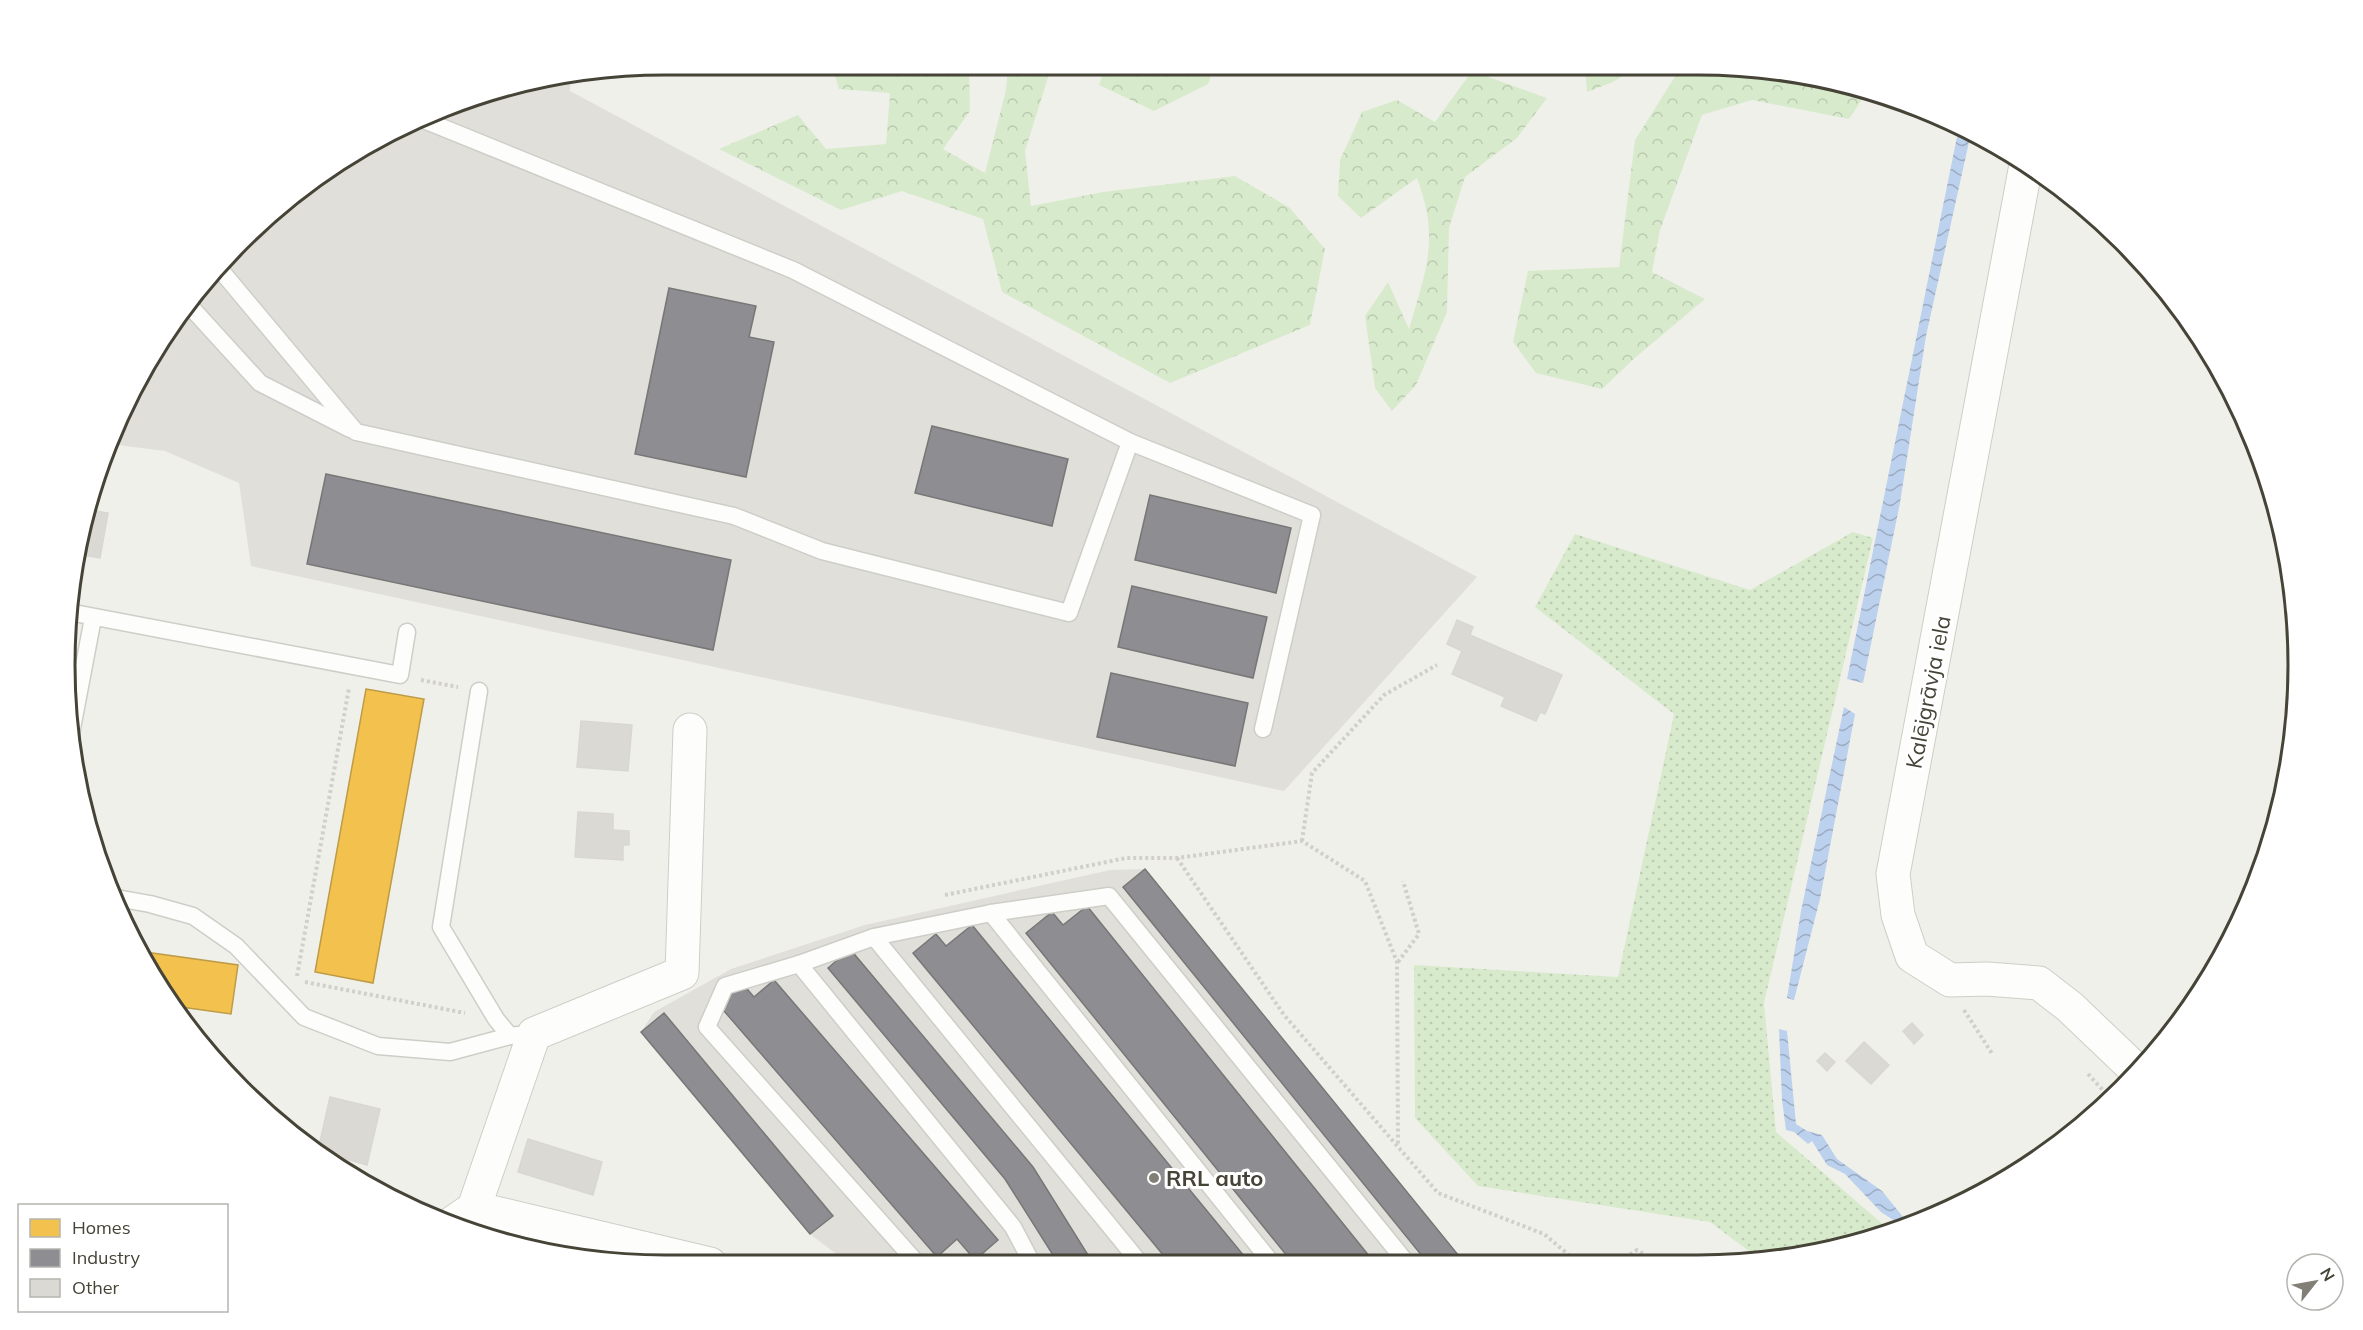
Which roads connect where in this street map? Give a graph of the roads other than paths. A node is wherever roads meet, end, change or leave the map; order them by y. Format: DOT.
graph roads {
  1 [pos="432,123"];
  2 [pos="2024,173"];
  3 [pos="223,273"];
  4 [pos="194,310"];
  5 [pos="356,432"];
  6 [pos="1130,442"];
  7 [pos="77,614"];
  8 [pos="93,618"];
  9 [pos="407,632"];
  10 [pos="479,691"];
  11 [pos="76,706"];
  12 [pos="1263,729"];
  13 [pos="690,730"];
  14 [pos="124,899"];
  15 [pos="991,913"];
  16 [pos="874,937"];
  17 [pos="799,964"];
  18 [pos="522,1035"];
  19 [pos="2131,1065"];
  20 [pos="463,1216"];
  21 [pos="663,1255"];
  22 [pos="910,1255"];
  23 [pos="1028,1255"];
  24 [pos="1133,1255"];
  25 [pos="1265,1255"];
  26 [pos="1400,1255"];
  1 -- 6 [label="lane"];
  2 -- 19 [label="street, Kalējgrāvja iela"];
  3 -- 5 [label="lane"];
  4 -- 5 [label="lane"];
  5 -- 6 [label="lane"];
  6 -- 12 [label="lane"];
  7 -- 8 [label="lane"];
  8 -- 9 [label="lane"];
  8 -- 11 [label="lane"];
  10 -- 18 [label="lane"];
  13 -- 18 [label="street"];
  14 -- 18 [label="lane"];
  15 -- 16 [label="lane"];
  15 -- 25 [label="lane"];
  15 -- 26 [label="lane"];
  16 -- 17 [label="lane"];
  16 -- 24 [label="lane"];
  17 -- 22 [label="lane"];
  17 -- 23 [label="lane"];
  18 -- 20 [label="street"];
  20 -- 21 [label="street"];
}
